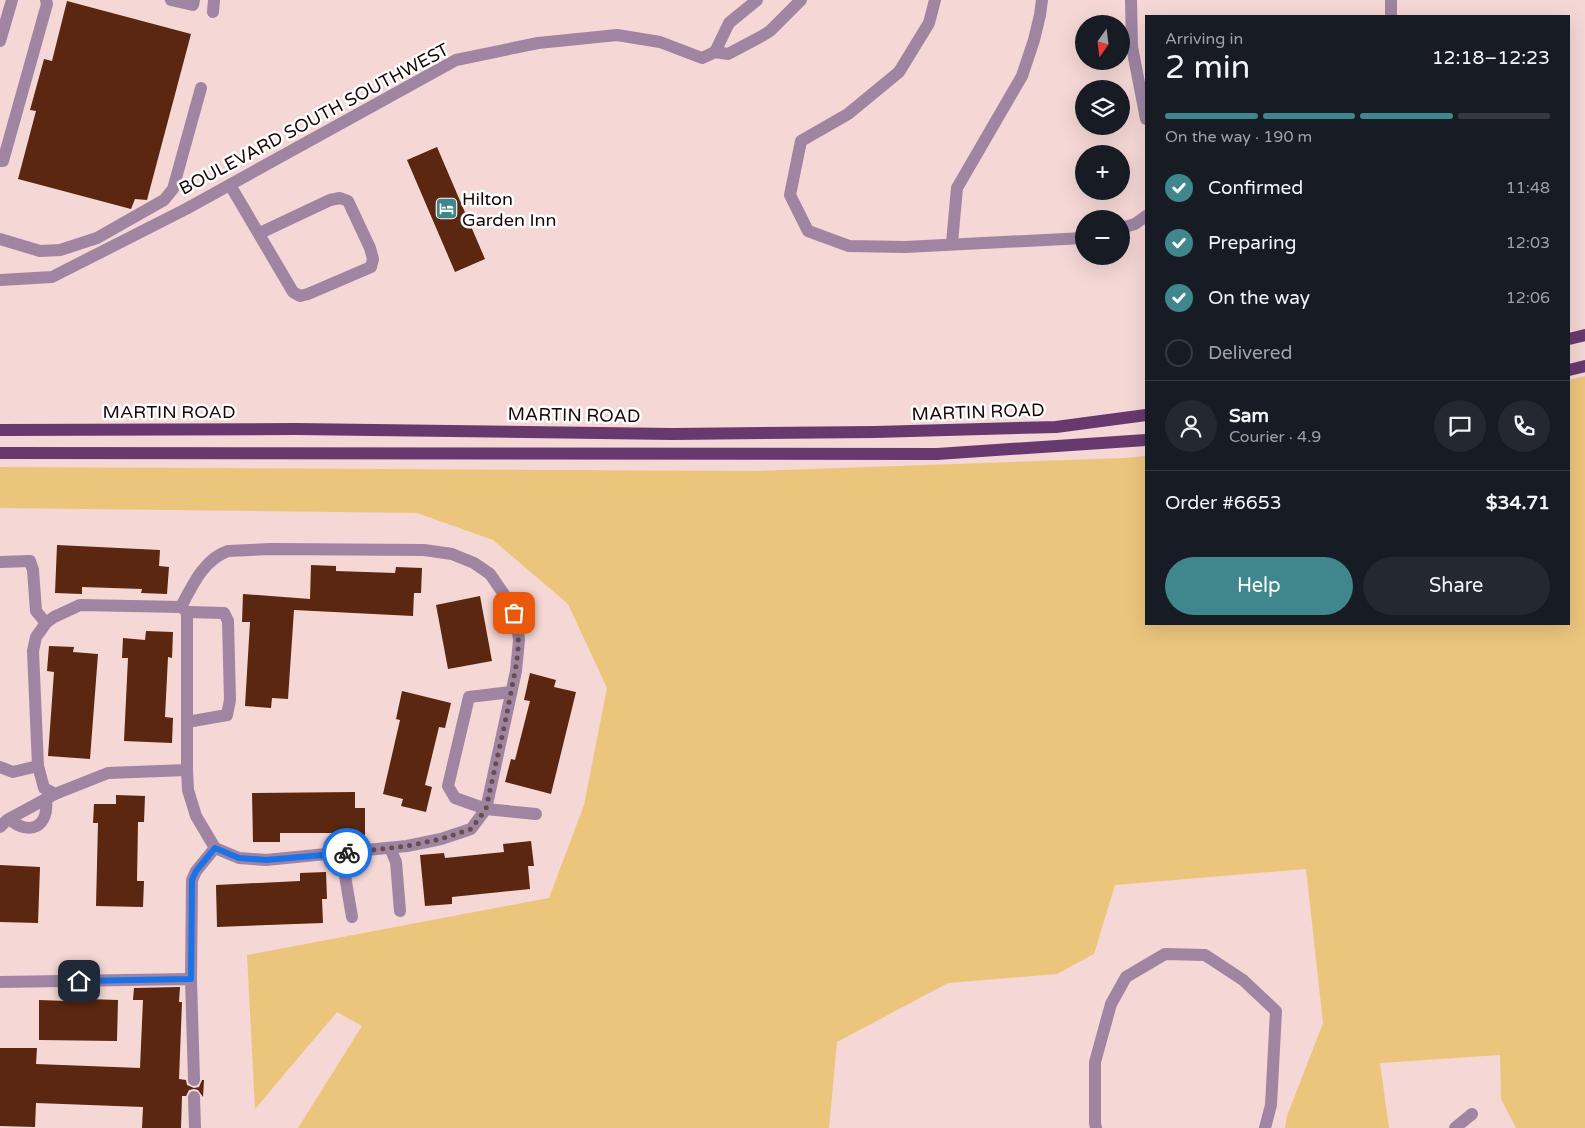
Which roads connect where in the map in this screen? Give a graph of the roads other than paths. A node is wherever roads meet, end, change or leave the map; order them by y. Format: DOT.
graph roads {
  1 [pos="12,0"];
  2 [pos="46,0"];
  3 [pos="172,0"];
  4 [pos="194,0"];
  5 [pos="757,0"];
  6 [pos="801,0"];
  7 [pos="935,0"];
  8 [pos="1042,0"];
  9 [pos="1131,0"];
  10 [pos="1391,0"];
  11 [pos="1391,15"];
  12 [pos="0,42"];
  13 [pos="715,52"];
  14 [pos="201,88"];
  15 [pos="1145,114"];
  16 [pos="0,162"];
  17 [pos="230,185"];
  18 [pos="1145,217"];
  19 [pos="1130,225"];
  20 [pos="260,233"];
  21 [pos="1075,238"];
  22 [pos="0,239"];
  23 [pos="952,244"];
  24 [pos="0,280"];
  25 [pos="1585,335"];
  26 [pos="1570,339"];
  27 [pos="1585,366"];
  28 [pos="1570,370"];
  29 [pos="1145,415"];
  30 [pos="0,430"];
  31 [pos="1145,440"];
  32 [pos="0,453"];
  33 [pos="0,562"];
  34 [pos="184,609"];
  35 [pos="46,623"];
  36 [pos="511,692"];
  37 [pos="187,722"];
  38 [pos="38,766"];
  39 [pos="0,767"];
  40 [pos="186,770"];
  41 [pos="51,796"];
  42 [pos="486,809"];
  43 [pos="536,814"];
  44 [pos="4,821"];
  45 [pos="215,848"];
  46 [pos="390,848"];
  47 [pos="346,853"];
  48 [pos="400,911"];
  49 [pos="352,917"];
  50 [pos="191,979"];
  51 [pos="0,982"];
  52 [pos="194,1080"];
  53 [pos="194,1096"];
  54 [pos="1472,1114"];
  55 [pos="195,1128"];
  56 [pos="1096,1128"];
  57 [pos="1265,1128"];
  58 [pos="1455,1128"];
  1 -- 12 [label="street"];
  2 -- 16 [label="street"];
  3 -- 4 [label="street"];
  5 -- 13 [label="street"];
  6 -- 13 [label="street, BOULEVARD SOUTH SOUTHWEST"];
  7 -- 23 [label="street"];
  8 -- 23 [label="street"];
  9 -- 15 [label="street"];
  10 -- 11 [label="street"];
  13 -- 17 [label="street, BOULEVARD SOUTH SOUTHWEST"];
  14 -- 22 [label="street"];
  17 -- 20 [label="street"];
  17 -- 24 [label="street, BOULEVARD SOUTH SOUTHWEST"];
  18 -- 19 [label="street"];
  20 -- 20 [label="street"];
  21 -- 23 [label="street"];
  25 -- 26 [label="main road"];
  27 -- 28 [label="main road"];
  29 -- 30 [label="main road, MARTIN ROAD"];
  31 -- 32 [label="main road"];
  33 -- 35 [label="street"];
  34 -- 35 [label="street"];
  34 -- 36 [label="street"];
  34 -- 37 [label="street"];
  34 -- 37 [label="street"];
  35 -- 38 [label="street"];
  36 -- 42 [label="street"];
  36 -- 42 [label="street"];
  37 -- 40 [label="street"];
  38 -- 39 [label="street"];
  38 -- 41 [label="street"];
  40 -- 41 [label="street"];
  40 -- 45 [label="street"];
  41 -- 44 [label="street"];
  41 -- 44 [label="street"];
  42 -- 43 [label="street"];
  42 -- 46 [label="street"];
  45 -- 47 [label="street"];
  45 -- 50 [label="street"];
  46 -- 47 [label="street"];
  46 -- 48 [label="street"];
  47 -- 49 [label="street"];
  50 -- 51 [label="street"];
  50 -- 52 [label="street"];
  53 -- 55 [label="street"];
  54 -- 58 [label="street"];
  56 -- 57 [label="street"];
}
